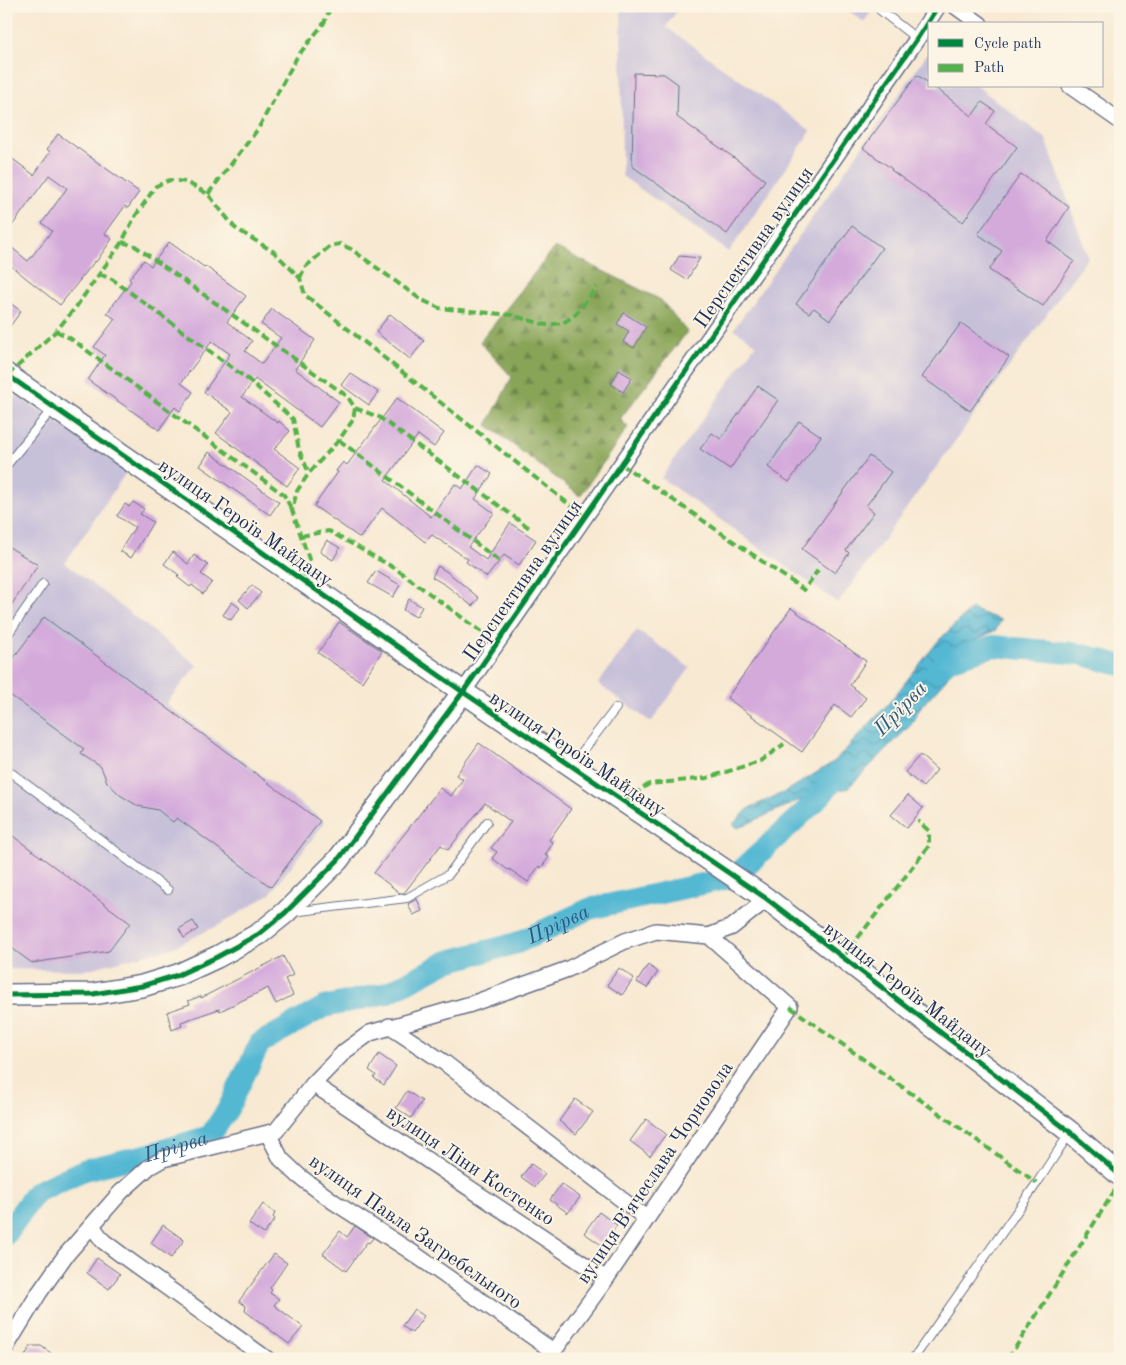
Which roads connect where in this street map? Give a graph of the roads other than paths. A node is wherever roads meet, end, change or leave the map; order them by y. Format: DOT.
graph roads {
  1 [pos="938,6"];
  2 [pos="954,6"];
  3 [pos="880,10"];
  4 [pos="977,22"];
  5 [pos="917,39"];
  6 [pos="1073,88"];
  7 [pos="1120,121"];
  8 [pos="6,374"];
  9 [pos="54,407"];
  10 [pos="6,466"];
  11 [pos="43,584"];
  12 [pos="6,637"];
  13 [pos="463,692"];
  14 [pos="616,708"];
  15 [pos="571,766"];
  16 [pos="6,769"];
  17 [pos="487,822"];
  18 [pos="168,890"];
  19 [pos="767,899"];
  20 [pos="285,913"];
  21 [pos="709,936"];
  22 [pos="6,995"];
  23 [pos="389,1026"];
  24 [pos="313,1084"];
  25 [pos="1070,1132"];
  26 [pos="268,1134"];
  27 [pos="1120,1175"];
  28 [pos="647,1219"];
  29 [pos="92,1226"];
  30 [pos="606,1279"];
  31 [pos="6,1347"];
  32 [pos="550,1355"];
  33 [pos="267,1359"];
  34 [pos="914,1359"];
  1 -- 5 [label="street, Перспективна вулиця"];
  2 -- 4 [label="street"];
  3 -- 5 [label="lane"];
  5 -- 13 [label="street, Перспективна вулиця"];
  6 -- 7 [label="street"];
  8 -- 9 [label="street, вулиця Героїв Майдану"];
  9 -- 10 [label="lane"];
  9 -- 13 [label="street, вулиця Героїв Майдану"];
  11 -- 12 [label="lane"];
  13 -- 15 [label="street, вулиця Героїв Майдану"];
  13 -- 20 [label="street, Перспективна вулиця"];
  14 -- 15 [label="lane"];
  15 -- 19 [label="street, вулиця Героїв Майдану"];
  16 -- 18 [label="lane"];
  17 -- 20 [label="lane"];
  19 -- 21 [label="street"];
  19 -- 25 [label="street, вулиця Героїв Майдану"];
  20 -- 22 [label="street, Перспективна вулиця"];
  21 -- 23 [label="street"];
  21 -- 28 [label="street, вулиця Вʼячеслава Чорновола"];
  23 -- 24 [label="street"];
  23 -- 28 [label="street"];
  24 -- 26 [label="street"];
  24 -- 30 [label="street, вулиця Ліни Костенко"];
  25 -- 27 [label="street, вулиця Героїв Майдану"];
  25 -- 34 [label="lane"];
  26 -- 29 [label="street"];
  26 -- 32 [label="street, вулиця Павла Загребельного"];
  28 -- 30 [label="street, вулиця Вʼячеслава Чорновола"];
  29 -- 31 [label="street"];
  29 -- 33 [label="street"];
  30 -- 32 [label="street, вулиця Вʼячеслава Чорновола"];
}
